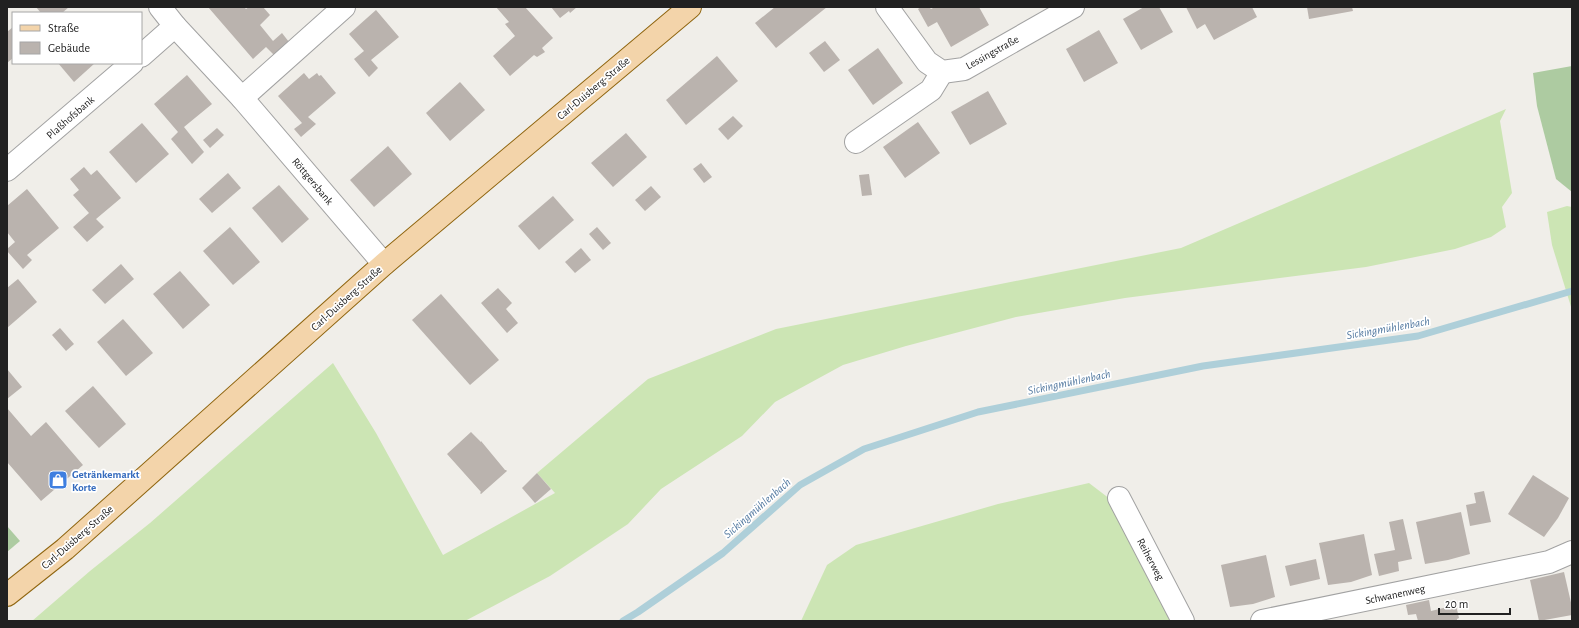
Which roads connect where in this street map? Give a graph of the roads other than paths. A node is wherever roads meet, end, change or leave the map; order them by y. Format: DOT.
graph roads {
  1 [pos="160,7"];
  2 [pos="344,7"];
  3 [pos="690,7"];
  4 [pos="887,7"];
  5 [pos="1073,7"];
  6 [pos="175,26"];
  7 [pos="142,55"];
  8 [pos="131,64"];
  9 [pos="942,72"];
  10 [pos="242,98"];
  11 [pos="856,142"];
  12 [pos="7,170"];
  13 [pos="384,264"];
  14 [pos="1119,498"];
  15 [pos="1572,552"];
  16 [pos="7,595"];
  17 [pos="1183,621"];
  18 [pos="1262,621"];
  1 -- 6 [label="street, Röttgersbank"];
  2 -- 10 [label="street"];
  3 -- 13 [label="main road, Carl-Duisberg-Straße"];
  4 -- 9 [label="street"];
  5 -- 9 [label="street, Lessingstraße"];
  6 -- 7 [label="street"];
  6 -- 10 [label="street, Röttgersbank"];
  8 -- 12 [label="street, Plaßhofsbank"];
  9 -- 11 [label="street"];
  10 -- 13 [label="street, Röttgersbank"];
  13 -- 16 [label="main road, Carl-Duisberg-Straße"];
  14 -- 17 [label="street, Reiherweg"];
  15 -- 18 [label="street, Schwanenweg"];
}
